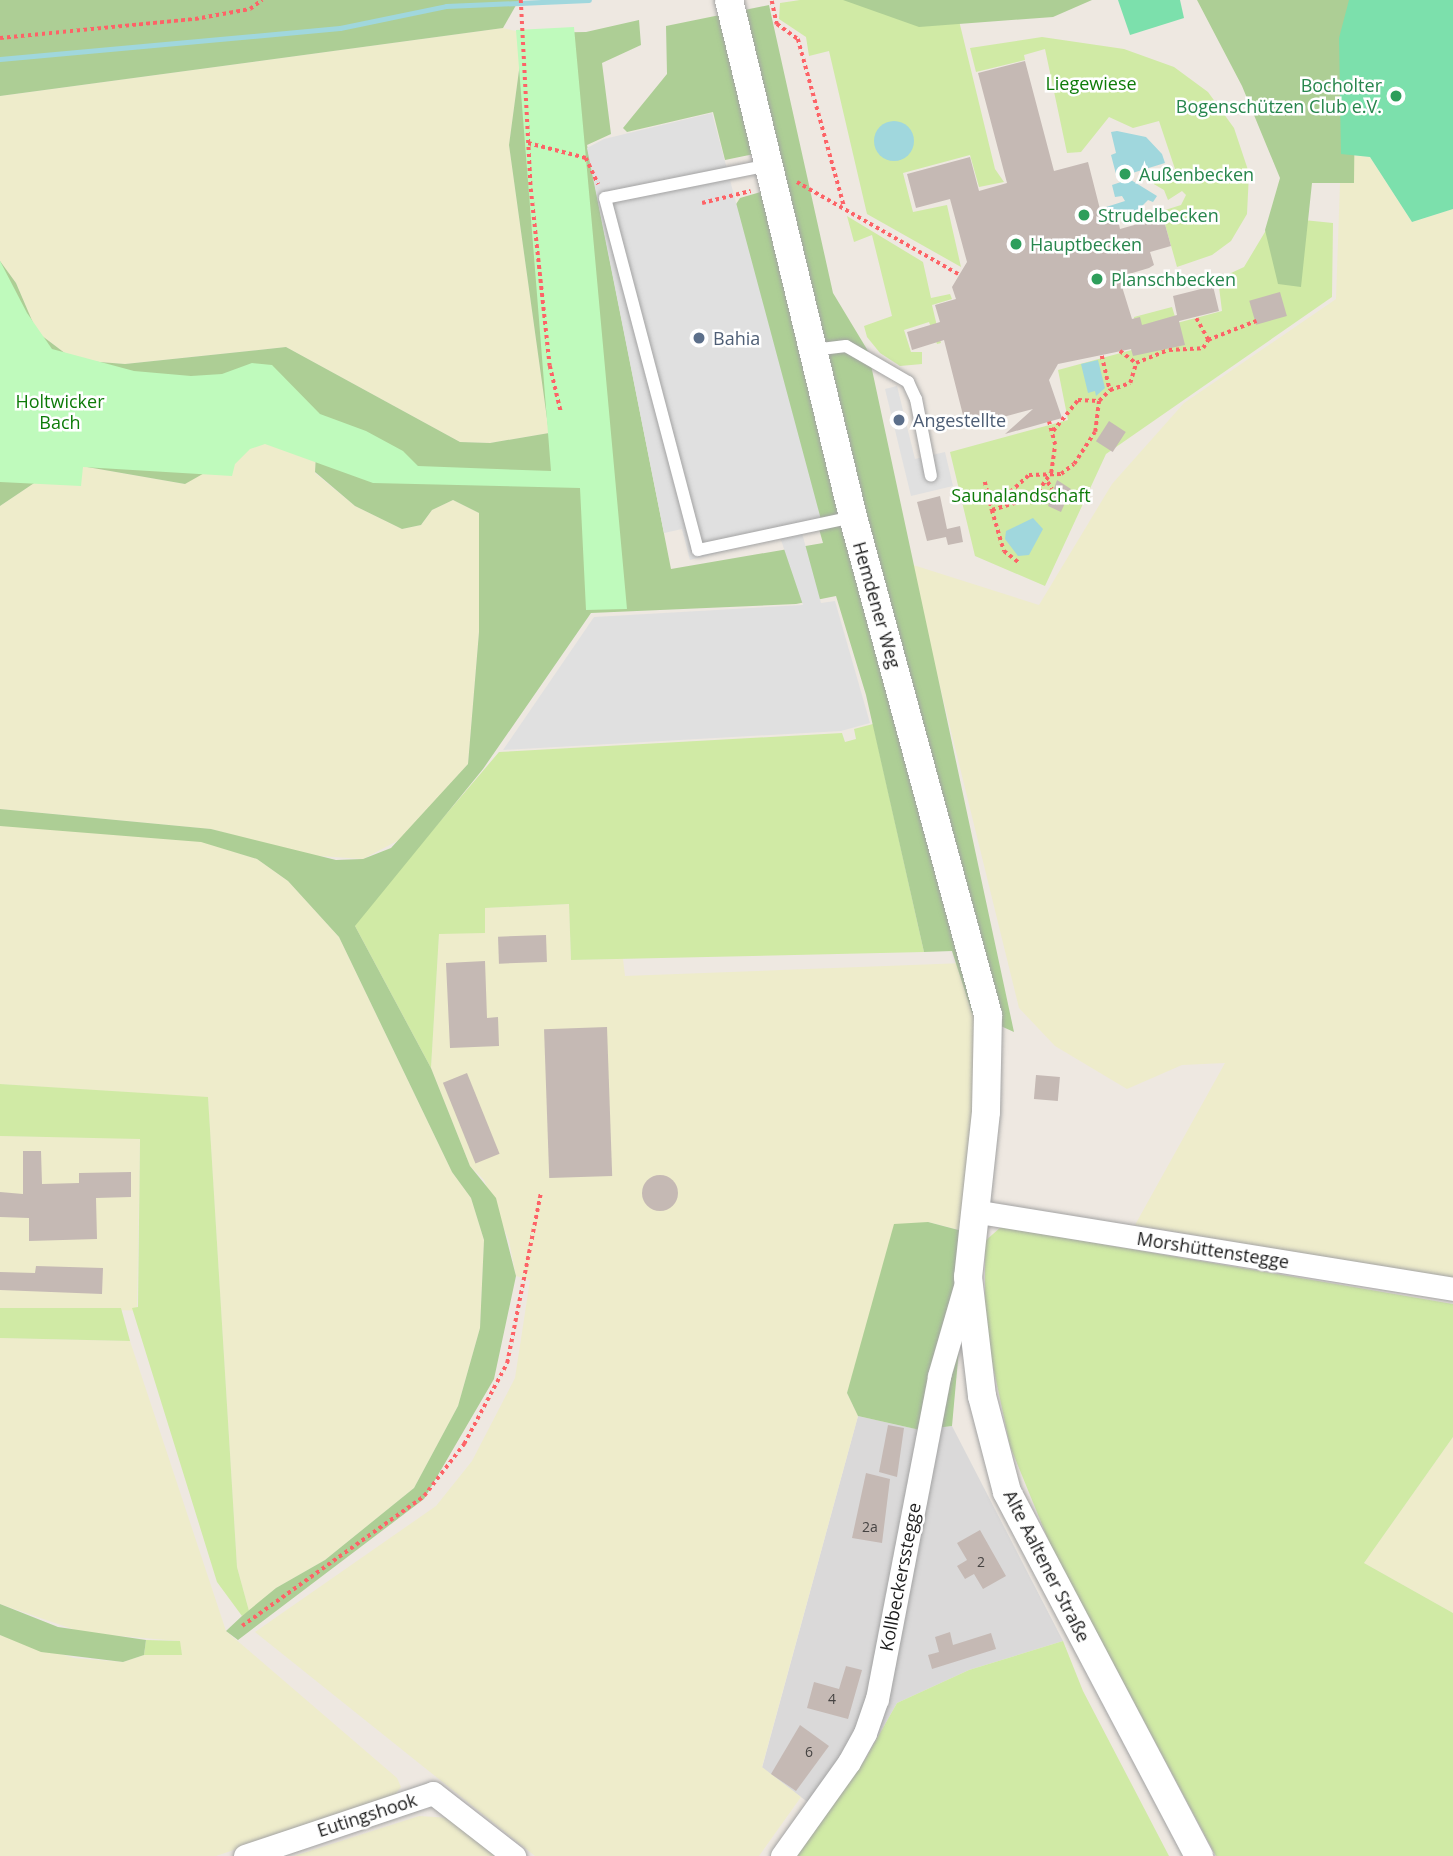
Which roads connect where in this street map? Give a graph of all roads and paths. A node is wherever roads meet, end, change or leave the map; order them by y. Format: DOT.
graph roads {
  1 [pos="262,0"];
  2 [pos="521,0"];
  3 [pos="729,1"];
  4 [pos="772,1"];
  5 [pos="0,38"];
  6 [pos="528,143"];
  7 [pos="771,175"];
  8 [pos="605,198"];
  9 [pos="702,203"];
  10 [pos="844,208"];
  11 [pos="960,275"];
  12 [pos="1195,317"];
  13 [pos="1256,321"];
  14 [pos="1208,340"];
  15 [pos="813,350"];
  16 [pos="1120,351"];
  17 [pos="1102,356"];
  18 [pos="1136,363"];
  19 [pos="1110,390"];
  20 [pos="1099,401"];
  21 [pos="561,412"];
  22 [pos="1049,422"];
  23 [pos="1053,431"];
  24 [pos="1051,473"];
  25 [pos="931,476"];
  26 [pos="985,482"];
  27 [pos="1048,482"];
  28 [pos="1052,489"];
  29 [pos="989,495"];
  30 [pos="992,510"];
  31 [pos="853,517"];
  32 [pos="1018,562"];
  33 [pos="541,1192"];
  34 [pos="973,1211"];
  35 [pos="968,1277"];
  36 [pos="1453,1289"];
  37 [pos="242,1626"];
  38 [pos="244,1856"];
  39 [pos="513,1856"];
  40 [pos="782,1856"];
  41 [pos="1199,1856"];
  1 -- 5 [label="path"];
  2 -- 6 [label="path"];
  3 -- 7 [label="street, Hemdener Weg"];
  4 -- 10 [label="path"];
  6 -- 8 [label="path"];
  6 -- 21 [label="path"];
  7 -- 8 [label="lane"];
  7 -- 9 [label="path"];
  7 -- 10 [label="path"];
  7 -- 15 [label="street, Hemdener Weg"];
  8 -- 31 [label="lane"];
  10 -- 11 [label="path"];
  12 -- 14 [label="path"];
  13 -- 14 [label="path"];
  14 -- 18 [label="path"];
  15 -- 25 [label="lane"];
  15 -- 31 [label="street, Hemdener Weg"];
  16 -- 18 [label="path"];
  17 -- 19 [label="path"];
  18 -- 19 [label="path"];
  19 -- 20 [label="path"];
  20 -- 23 [label="path"];
  20 -- 24 [label="path"];
  22 -- 23 [label="path"];
  23 -- 24 [label="path"];
  24 -- 27 [label="path"];
  24 -- 29 [label="path"];
  26 -- 29 [label="path"];
  27 -- 28 [label="path"];
  27 -- 30 [label="path"];
  29 -- 30 [label="path"];
  30 -- 32 [label="path"];
  31 -- 34 [label="street, Hemdener Weg"];
  33 -- 37 [label="path"];
  34 -- 35 [label="street, Alte Aaltener Straße"];
  34 -- 36 [label="street, Morshüttenstegge"];
  35 -- 40 [label="street, Kollbeckersstegge"];
  35 -- 41 [label="street, Alte Aaltener Straße"];
  38 -- 39 [label="street, Eutingshook"];
}
